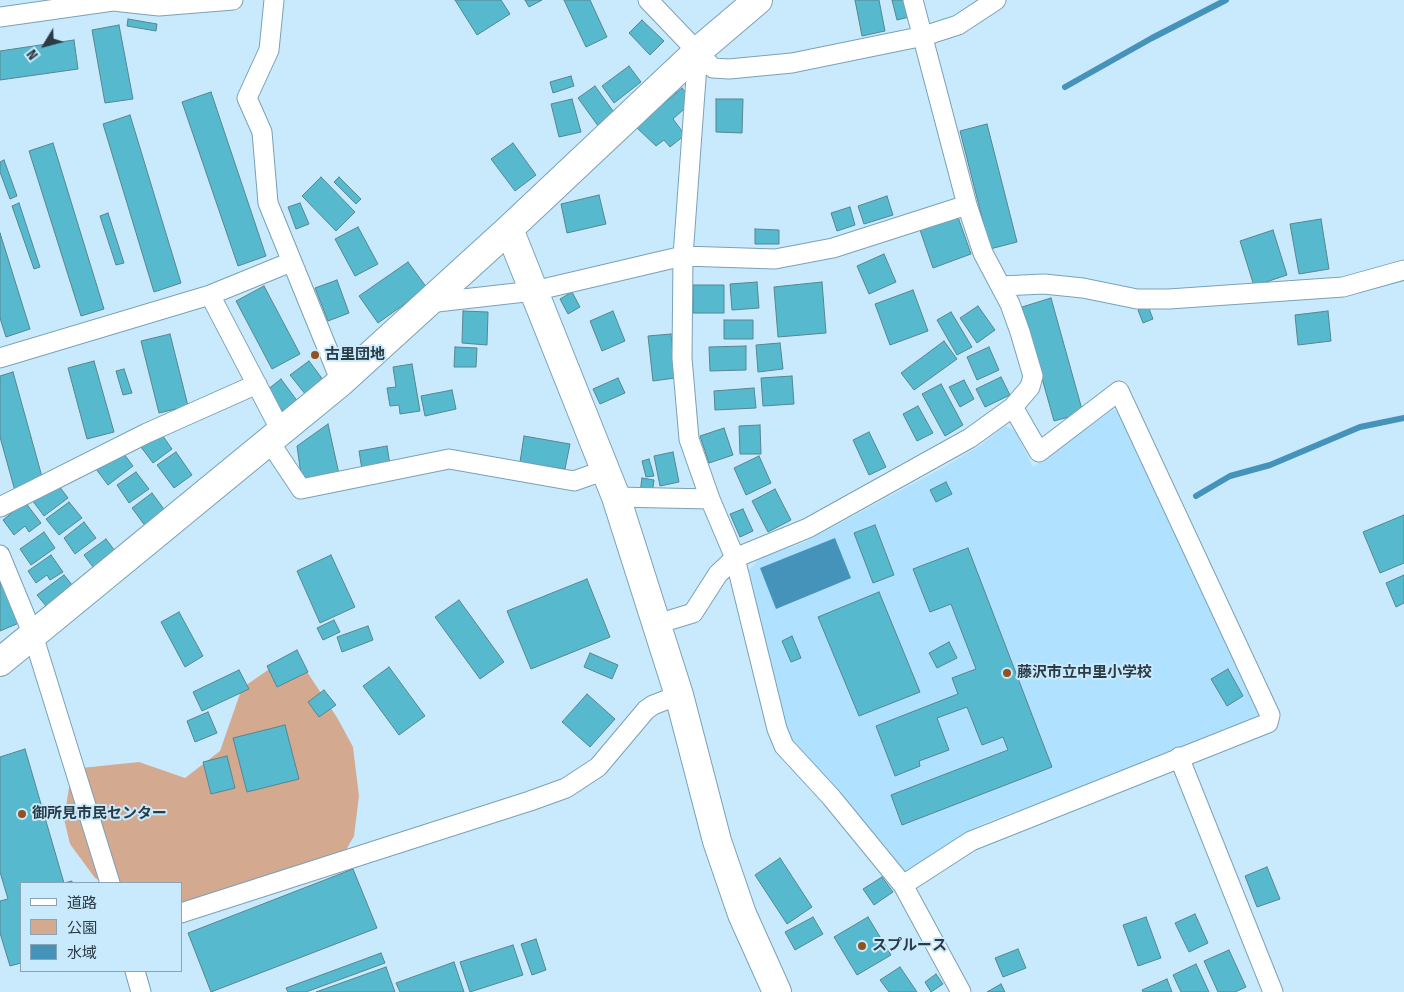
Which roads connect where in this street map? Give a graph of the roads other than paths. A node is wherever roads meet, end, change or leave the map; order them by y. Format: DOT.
graph roads {
  1 [pos="233,0"];
  2 [pos="274,0"];
  3 [pos="648,0"];
  4 [pos="758,0"];
  5 [pos="913,0"];
  6 [pos="996,0"];
  7 [pos="0,17"];
  8 [pos="924,36"];
  9 [pos="698,51"];
  10 [pos="967,205"];
  11 [pos="509,229"];
  12 [pos="683,256"];
  13 [pos="291,262"];
  14 [pos="1404,270"];
  15 [pos="1000,286"];
  16 [pos="534,291"];
  17 [pos="210,295"];
  18 [pos="428,303"];
  19 [pos="0,358"];
  20 [pos="341,382"];
  21 [pos="257,384"];
  22 [pos="1013,407"];
  23 [pos="275,436"];
  24 [pos="605,470"];
  25 [pos="616,497"];
  26 [pos="710,499"];
  27 [pos="0,507"];
  28 [pos="0,555"];
  29 [pos="735,558"];
  30 [pos="657,624"];
  31 [pos="33,635"];
  32 [pos="0,662"];
  33 [pos="678,695"];
  34 [pos="1179,757"];
  35 [pos="110,882"];
  36 [pos="903,885"];
  37 [pos="182,913"];
  38 [pos="135,972"];
  39 [pos="141,992"];
  40 [pos="777,992"];
  41 [pos="960,992"];
  42 [pos="1273,992"];
  1 -- 7 [label="street"];
  2 -- 13 [label="street"];
  3 -- 9 [label="street"];
  4 -- 9 [label="street"];
  5 -- 8 [label="street"];
  6 -- 8 [label="street"];
  8 -- 9 [label="street"];
  8 -- 10 [label="street"];
  9 -- 11 [label="street"];
  9 -- 12 [label="street"];
  10 -- 12 [label="street"];
  10 -- 15 [label="street"];
  11 -- 16 [label="street"];
  11 -- 18 [label="street"];
  12 -- 16 [label="street"];
  12 -- 26 [label="street"];
  13 -- 17 [label="street"];
  13 -- 20 [label="street"];
  14 -- 15 [label="street"];
  15 -- 22 [label="street"];
  16 -- 18 [label="street"];
  16 -- 24 [label="street"];
  17 -- 19 [label="street"];
  17 -- 21 [label="street"];
  18 -- 20 [label="street"];
  20 -- 23 [label="street"];
  21 -- 23 [label="street"];
  21 -- 27 [label="street"];
  22 -- 29 [label="street"];
  22 -- 34 [label="street"];
  23 -- 24 [label="street"];
  23 -- 31 [label="street"];
  24 -- 25 [label="street"];
  25 -- 26 [label="street"];
  25 -- 30 [label="street"];
  26 -- 29 [label="street"];
  28 -- 31 [label="street"];
  29 -- 30 [label="street"];
  29 -- 36 [label="street"];
  30 -- 33 [label="street"];
  31 -- 32 [label="street"];
  31 -- 35 [label="street"];
  33 -- 37 [label="street"];
  33 -- 40 [label="street"];
  34 -- 36 [label="street"];
  34 -- 42 [label="street"];
  36 -- 41 [label="street"];
  38 -- 39 [label="street"];
}
